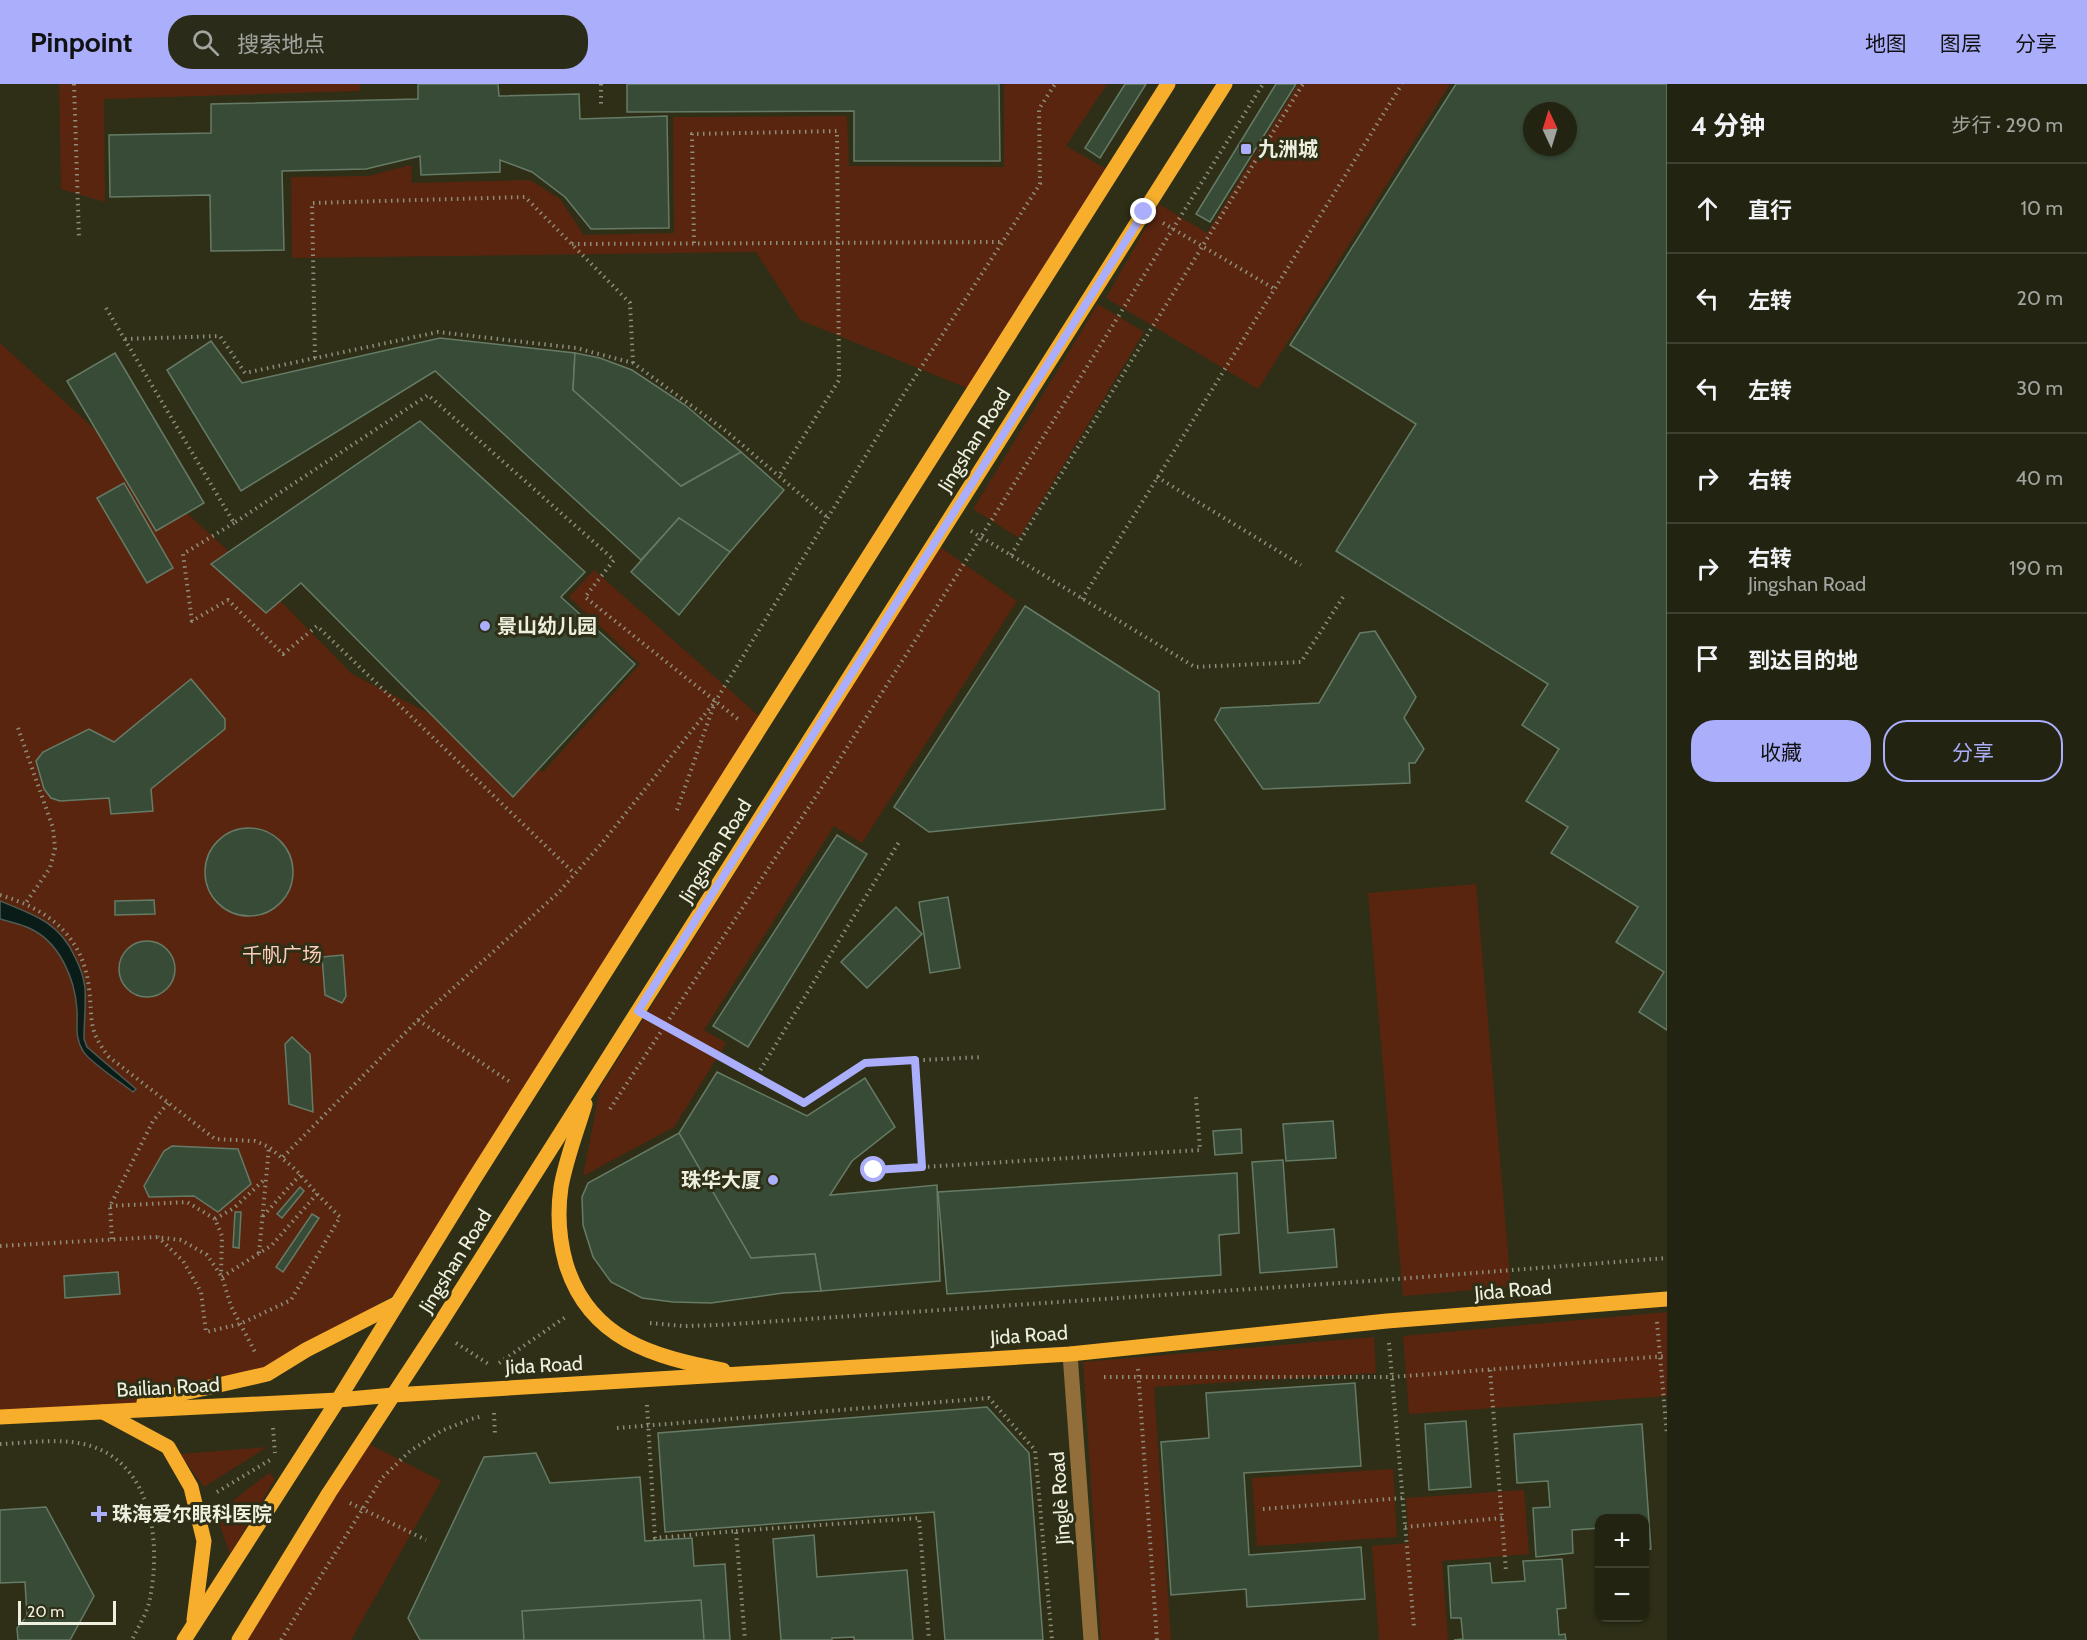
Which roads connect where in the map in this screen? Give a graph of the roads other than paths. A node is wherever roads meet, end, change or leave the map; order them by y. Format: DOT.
graph roads {
  1 [pos="1168,84"];
  2 [pos="1225,84"];
  3 [pos="591,1086"];
  4 [pos="1661,1299"];
  5 [pos="397,1304"];
  6 [pos="1070,1354"];
  7 [pos="746,1374"];
  8 [pos="393,1395"];
  9 [pos="338,1400"];
  10 [pos="103,1412"];
  11 [pos="0,1417"];
  12 [pos="193,1624"];
  13 [pos="184,1640"];
  14 [pos="239,1640"];
  15 [pos="1091,1640"];
  1 -- 5 [label="main road, Jingshan Road"];
  2 -- 3 [label="main road, Jingshan Road"];
  3 -- 7 [label="main road"];
  3 -- 8 [label="main road, Jingshan Road"];
  4 -- 6 [label="main road, Jida Road"];
  5 -- 9 [label="main road, Jingshan Road"];
  5 -- 10 [label="main road"];
  6 -- 7 [label="main road, Jida Road"];
  6 -- 15 [label="street, Jǐnglè Road"];
  7 -- 8 [label="main road, Jida Road"];
  8 -- 9 [label="main road, Jida Road"];
  8 -- 14 [label="main road, Jingshan Road"];
  9 -- 10 [label="main road, Bailian Road"];
  9 -- 12 [label="main road, Jingshan Road"];
  10 -- 11 [label="main road, Bailian Road"];
  10 -- 12 [label="main road"];
  12 -- 13 [label="main road, Jingshan Road"];
}
